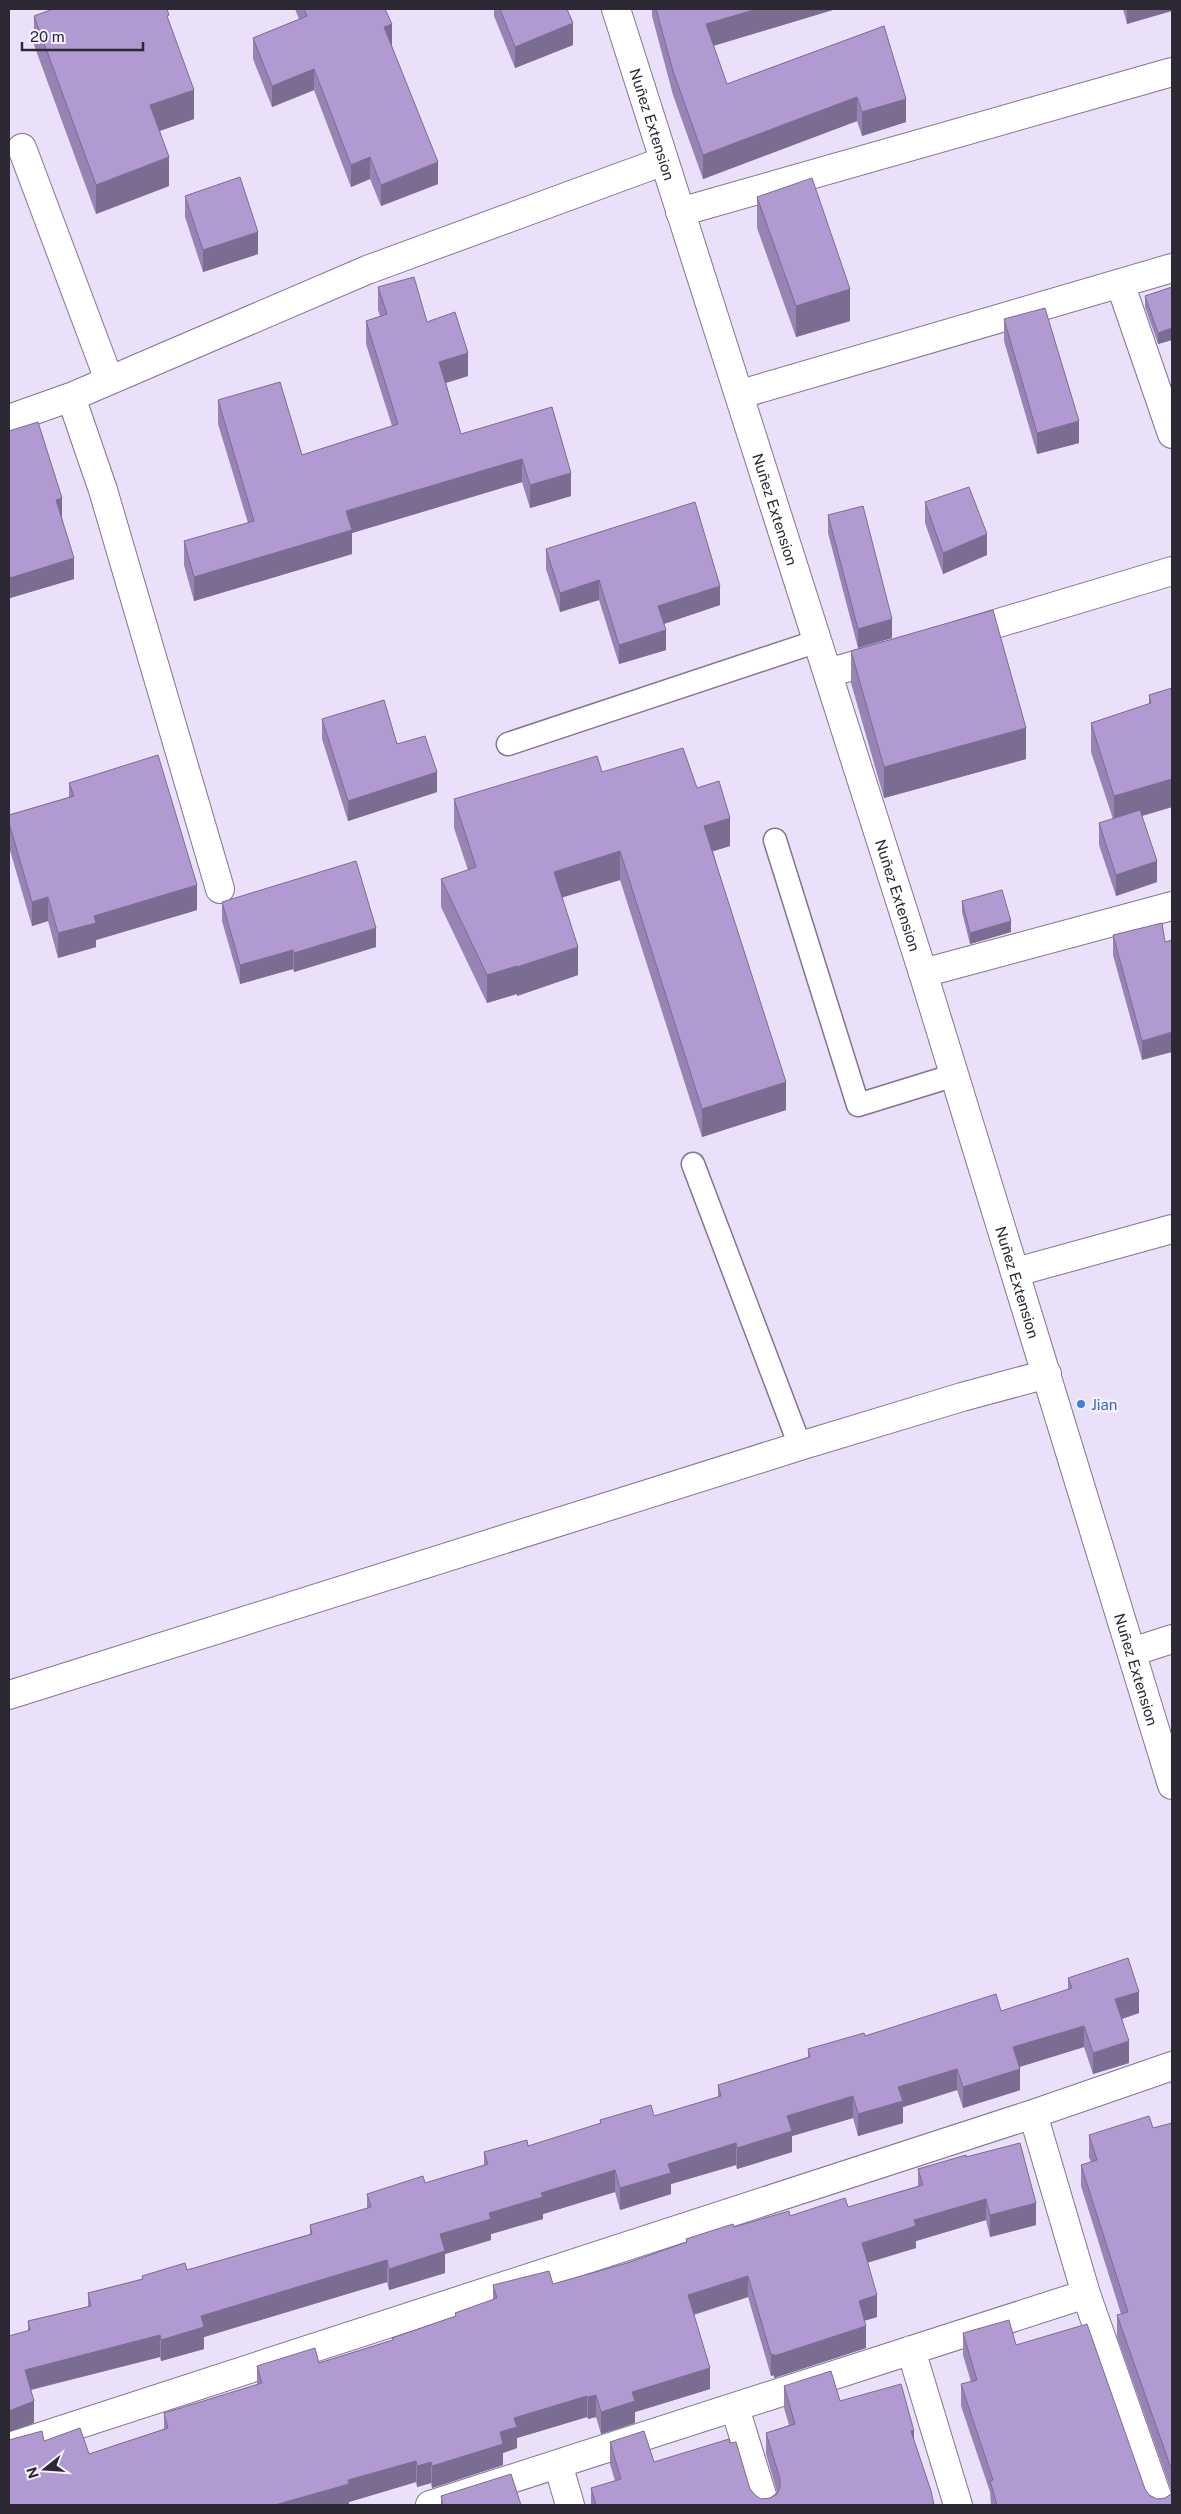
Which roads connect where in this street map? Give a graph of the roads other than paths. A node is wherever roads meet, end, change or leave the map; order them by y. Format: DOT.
graph roads {
  1 [pos="616,9"];
  2 [pos="1172,72"];
  3 [pos="22,148"];
  4 [pos="664,161"];
  5 [pos="680,212"];
  6 [pos="1172,268"];
  7 [pos="1120,283"];
  8 [pos="109,380"];
  9 [pos="741,394"];
  10 [pos="71,397"];
  11 [pos="9,419"];
  12 [pos="1172,434"];
  13 [pos="1172,571"];
  14 [pos="818,641"];
  15 [pos="828,673"];
  16 [pos="508,744"];
  17 [pos="775,840"];
  18 [pos="220,889"];
  19 [pos="1172,906"];
  20 [pos="924,973"];
  21 [pos="955,1075"];
  22 [pos="693,1164"];
  23 [pos="1172,1228"];
  24 [pos="1016,1272"];
  25 [pos="1047,1374"];
  26 [pos="800,1446"];
  27 [pos="1172,1640"];
  28 [pos="1132,1652"];
  29 [pos="9,1695"];
  30 [pos="1172,1785"];
  31 [pos="1172,2066"];
  32 [pos="1033,2114"];
  33 [pos="1086,2294"];
  34 [pos="911,2350"];
  35 [pos="735,2408"];
  36 [pos="9,2447"];
  37 [pos="558,2464"];
  38 [pos="430,2505"];
  39 [pos="570,2505"];
  40 [pos="764,2505"];
  41 [pos="958,2505"];
  42 [pos="1160,2505"];
  1 -- 4 [label="street, Nuñez Extension"];
  2 -- 5 [label="street"];
  3 -- 8 [label="street"];
  4 -- 5 [label="street, Nuñez Extension"];
  4 -- 8 [label="street"];
  5 -- 9 [label="street, Nuñez Extension"];
  6 -- 7 [label="street"];
  7 -- 9 [label="street"];
  7 -- 12 [label="street"];
  8 -- 10 [label="street"];
  9 -- 14 [label="street, Nuñez Extension"];
  10 -- 11 [label="street"];
  10 -- 18 [label="street"];
  13 -- 15 [label="street"];
  14 -- 15 [label="street, Nuñez Extension"];
  14 -- 16 [label="lane"];
  15 -- 20 [label="street, Nuñez Extension"];
  17 -- 21 [label="lane"];
  19 -- 20 [label="street"];
  20 -- 21 [label="street, Nuñez Extension"];
  21 -- 24 [label="street, Nuñez Extension"];
  22 -- 26 [label="lane"];
  23 -- 24 [label="street"];
  24 -- 25 [label="street, Nuñez Extension"];
  25 -- 26 [label="street"];
  25 -- 28 [label="street, Nuñez Extension"];
  26 -- 29 [label="street"];
  27 -- 28 [label="street"];
  28 -- 30 [label="street, Nuñez Extension"];
  31 -- 32 [label="street"];
  32 -- 33 [label="street"];
  32 -- 36 [label="street"];
  33 -- 34 [label="street"];
  33 -- 42 [label="street"];
  34 -- 35 [label="street"];
  34 -- 41 [label="street"];
  35 -- 37 [label="street"];
  35 -- 40 [label="street"];
  37 -- 38 [label="street"];
  37 -- 39 [label="street"];
}
